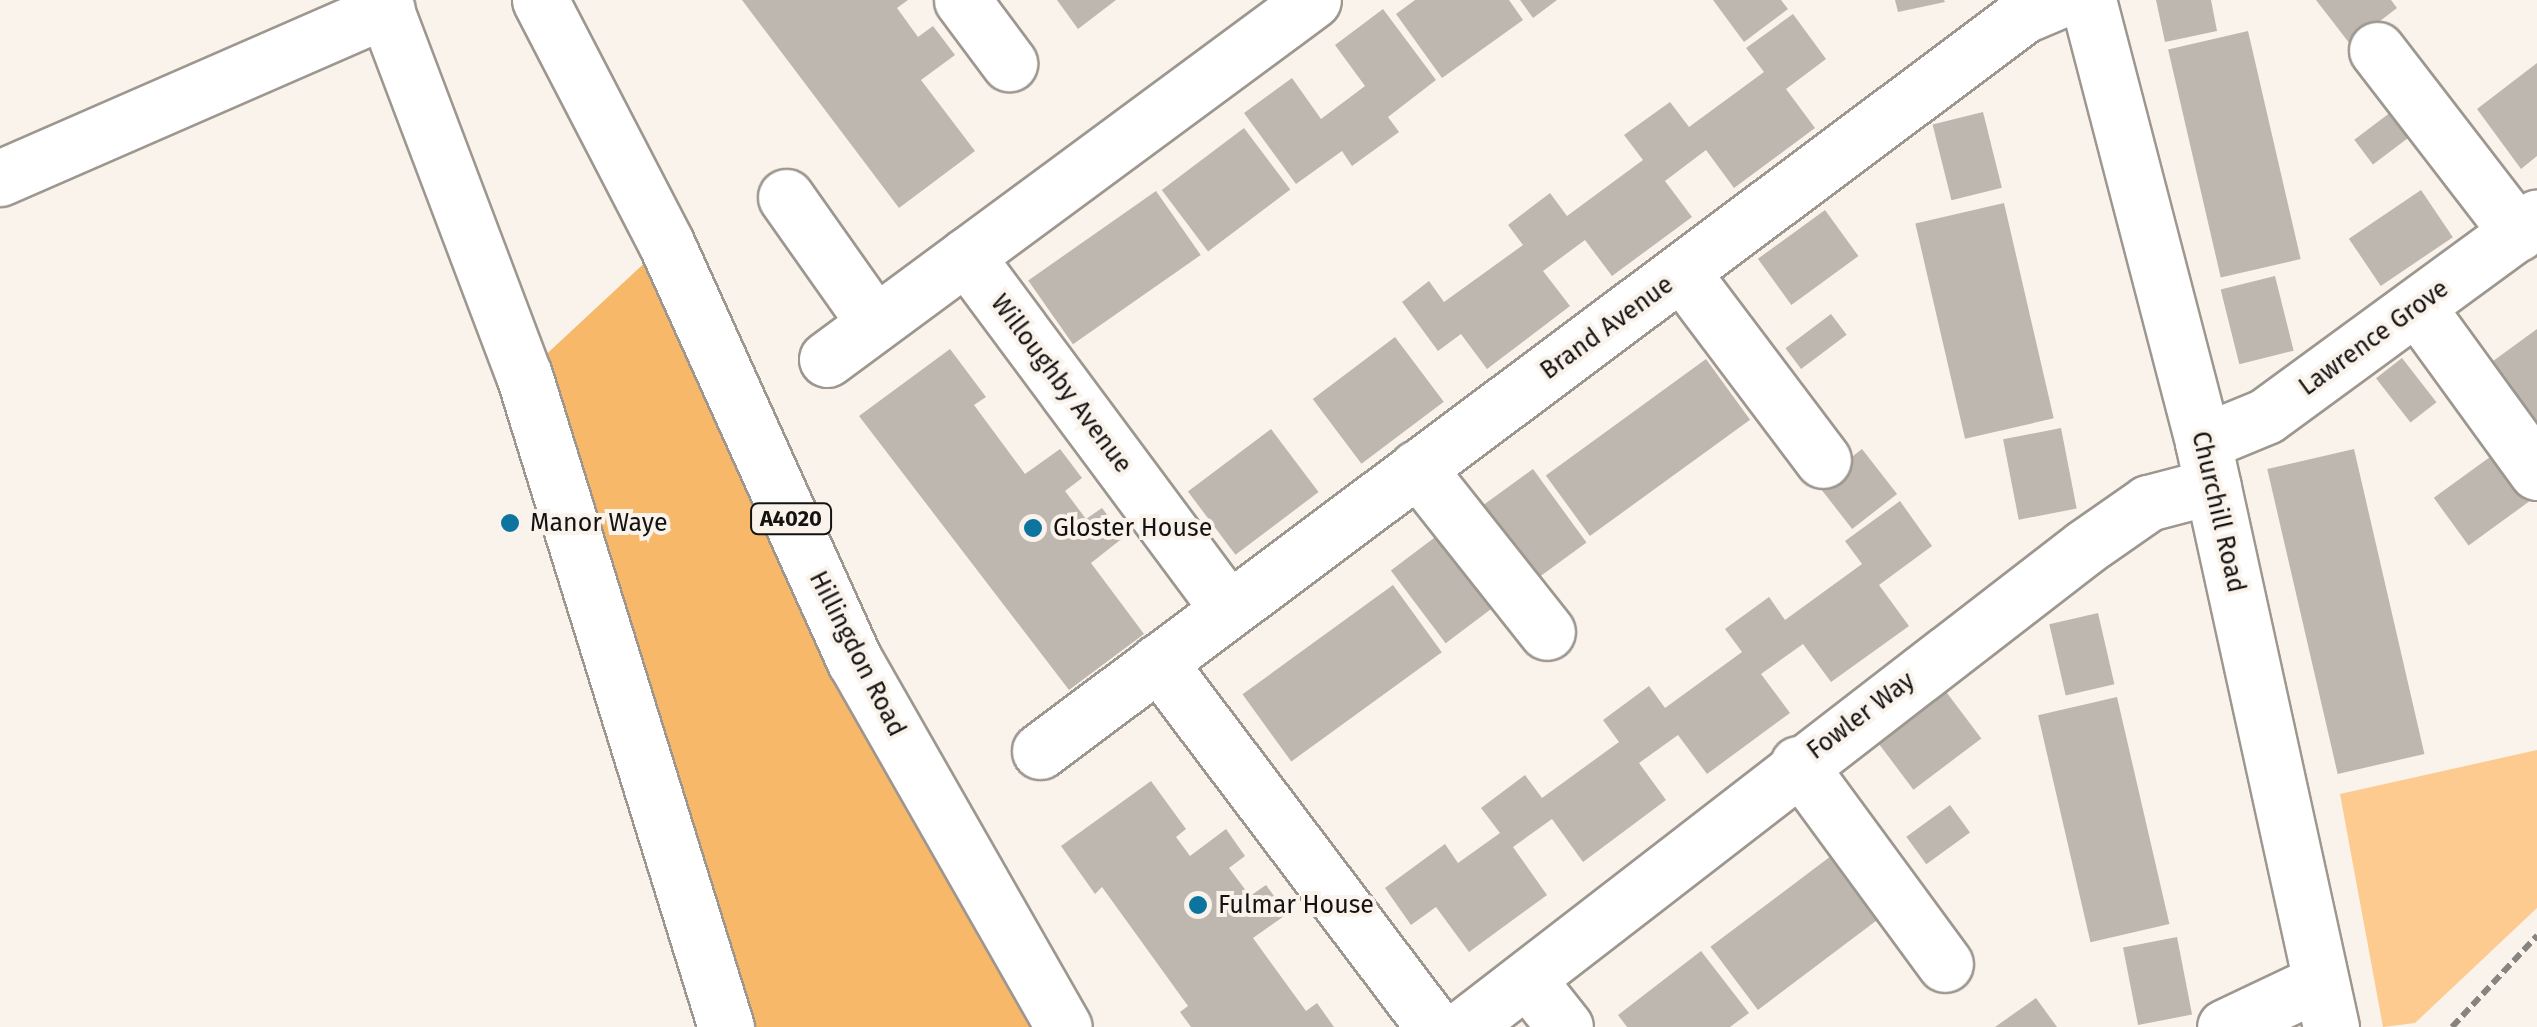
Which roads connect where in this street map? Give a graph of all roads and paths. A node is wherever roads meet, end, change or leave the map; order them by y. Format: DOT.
graph roads {
  1 [pos="540,0"];
  2 [pos="962,0"];
  3 [pos="1312,0"];
  4 [pos="2058,0"];
  5 [pos="2088,0"];
  6 [pos="384,4"];
  7 [pos="2376,50"];
  8 [pos="1009,63"];
  9 [pos="0,178"];
  10 [pos="786,197"];
  11 [pos="2528,225"];
  12 [pos="966,256"];
  13 [pos="1682,273"];
  14 [pos="2417,308"];
  15 [pos="875,322"];
  16 [pos="827,358"];
  17 [pos="1824,460"];
  18 [pos="2208,464"];
  19 [pos="1418,468"];
  20 [pos="2537,472"];
  21 [pos="1227,608"];
  22 [pos="1547,632"];
  23 [pos="1158,662"];
  24 [pos="1040,751"];
  25 [pos="1798,764"];
  26 [pos="2537,936"];
  27 [pos="1945,964"];
  28 [pos="1527,979"];
  29 [pos="2325,1005"];
  30 [pos="726,1027"];
  31 [pos="1064,1027"];
  32 [pos="1434,1027"];
  33 [pos="1464,1027"];
  34 [pos="1565,1027"];
  35 [pos="2225,1027"];
  36 [pos="2452,1027"];
  1 -- 31 [label="street, Hillingdon Road / A4020"];
  2 -- 8 [label="street"];
  3 -- 12 [label="street"];
  4 -- 13 [label="street, Brand Avenue"];
  5 -- 18 [label="street, Churchill Road"];
  6 -- 9 [label="street"];
  6 -- 30 [label="street"];
  7 -- 11 [label="street"];
  10 -- 15 [label="street"];
  11 -- 14 [label="street, Lawrence Grove"];
  12 -- 15 [label="street"];
  12 -- 21 [label="street, Willoughby Avenue"];
  13 -- 17 [label="street"];
  13 -- 19 [label="street, Brand Avenue"];
  14 -- 18 [label="street, Lawrence Grove"];
  14 -- 20 [label="street"];
  15 -- 16 [label="street"];
  18 -- 25 [label="street, Fowler Way"];
  18 -- 29 [label="street, Churchill Road"];
  19 -- 21 [label="street, Brand Avenue"];
  19 -- 22 [label="street"];
  21 -- 23 [label="street, Brand Avenue"];
  23 -- 24 [label="street, Brand Avenue"];
  23 -- 32 [label="street"];
  25 -- 27 [label="street"];
  25 -- 28 [label="street, Fowler Way"];
  26 -- 36 [label="path"];
  28 -- 33 [label="street, Fowler Way"];
  28 -- 34 [label="street"];
  29 -- 35 [label="street"];
}
